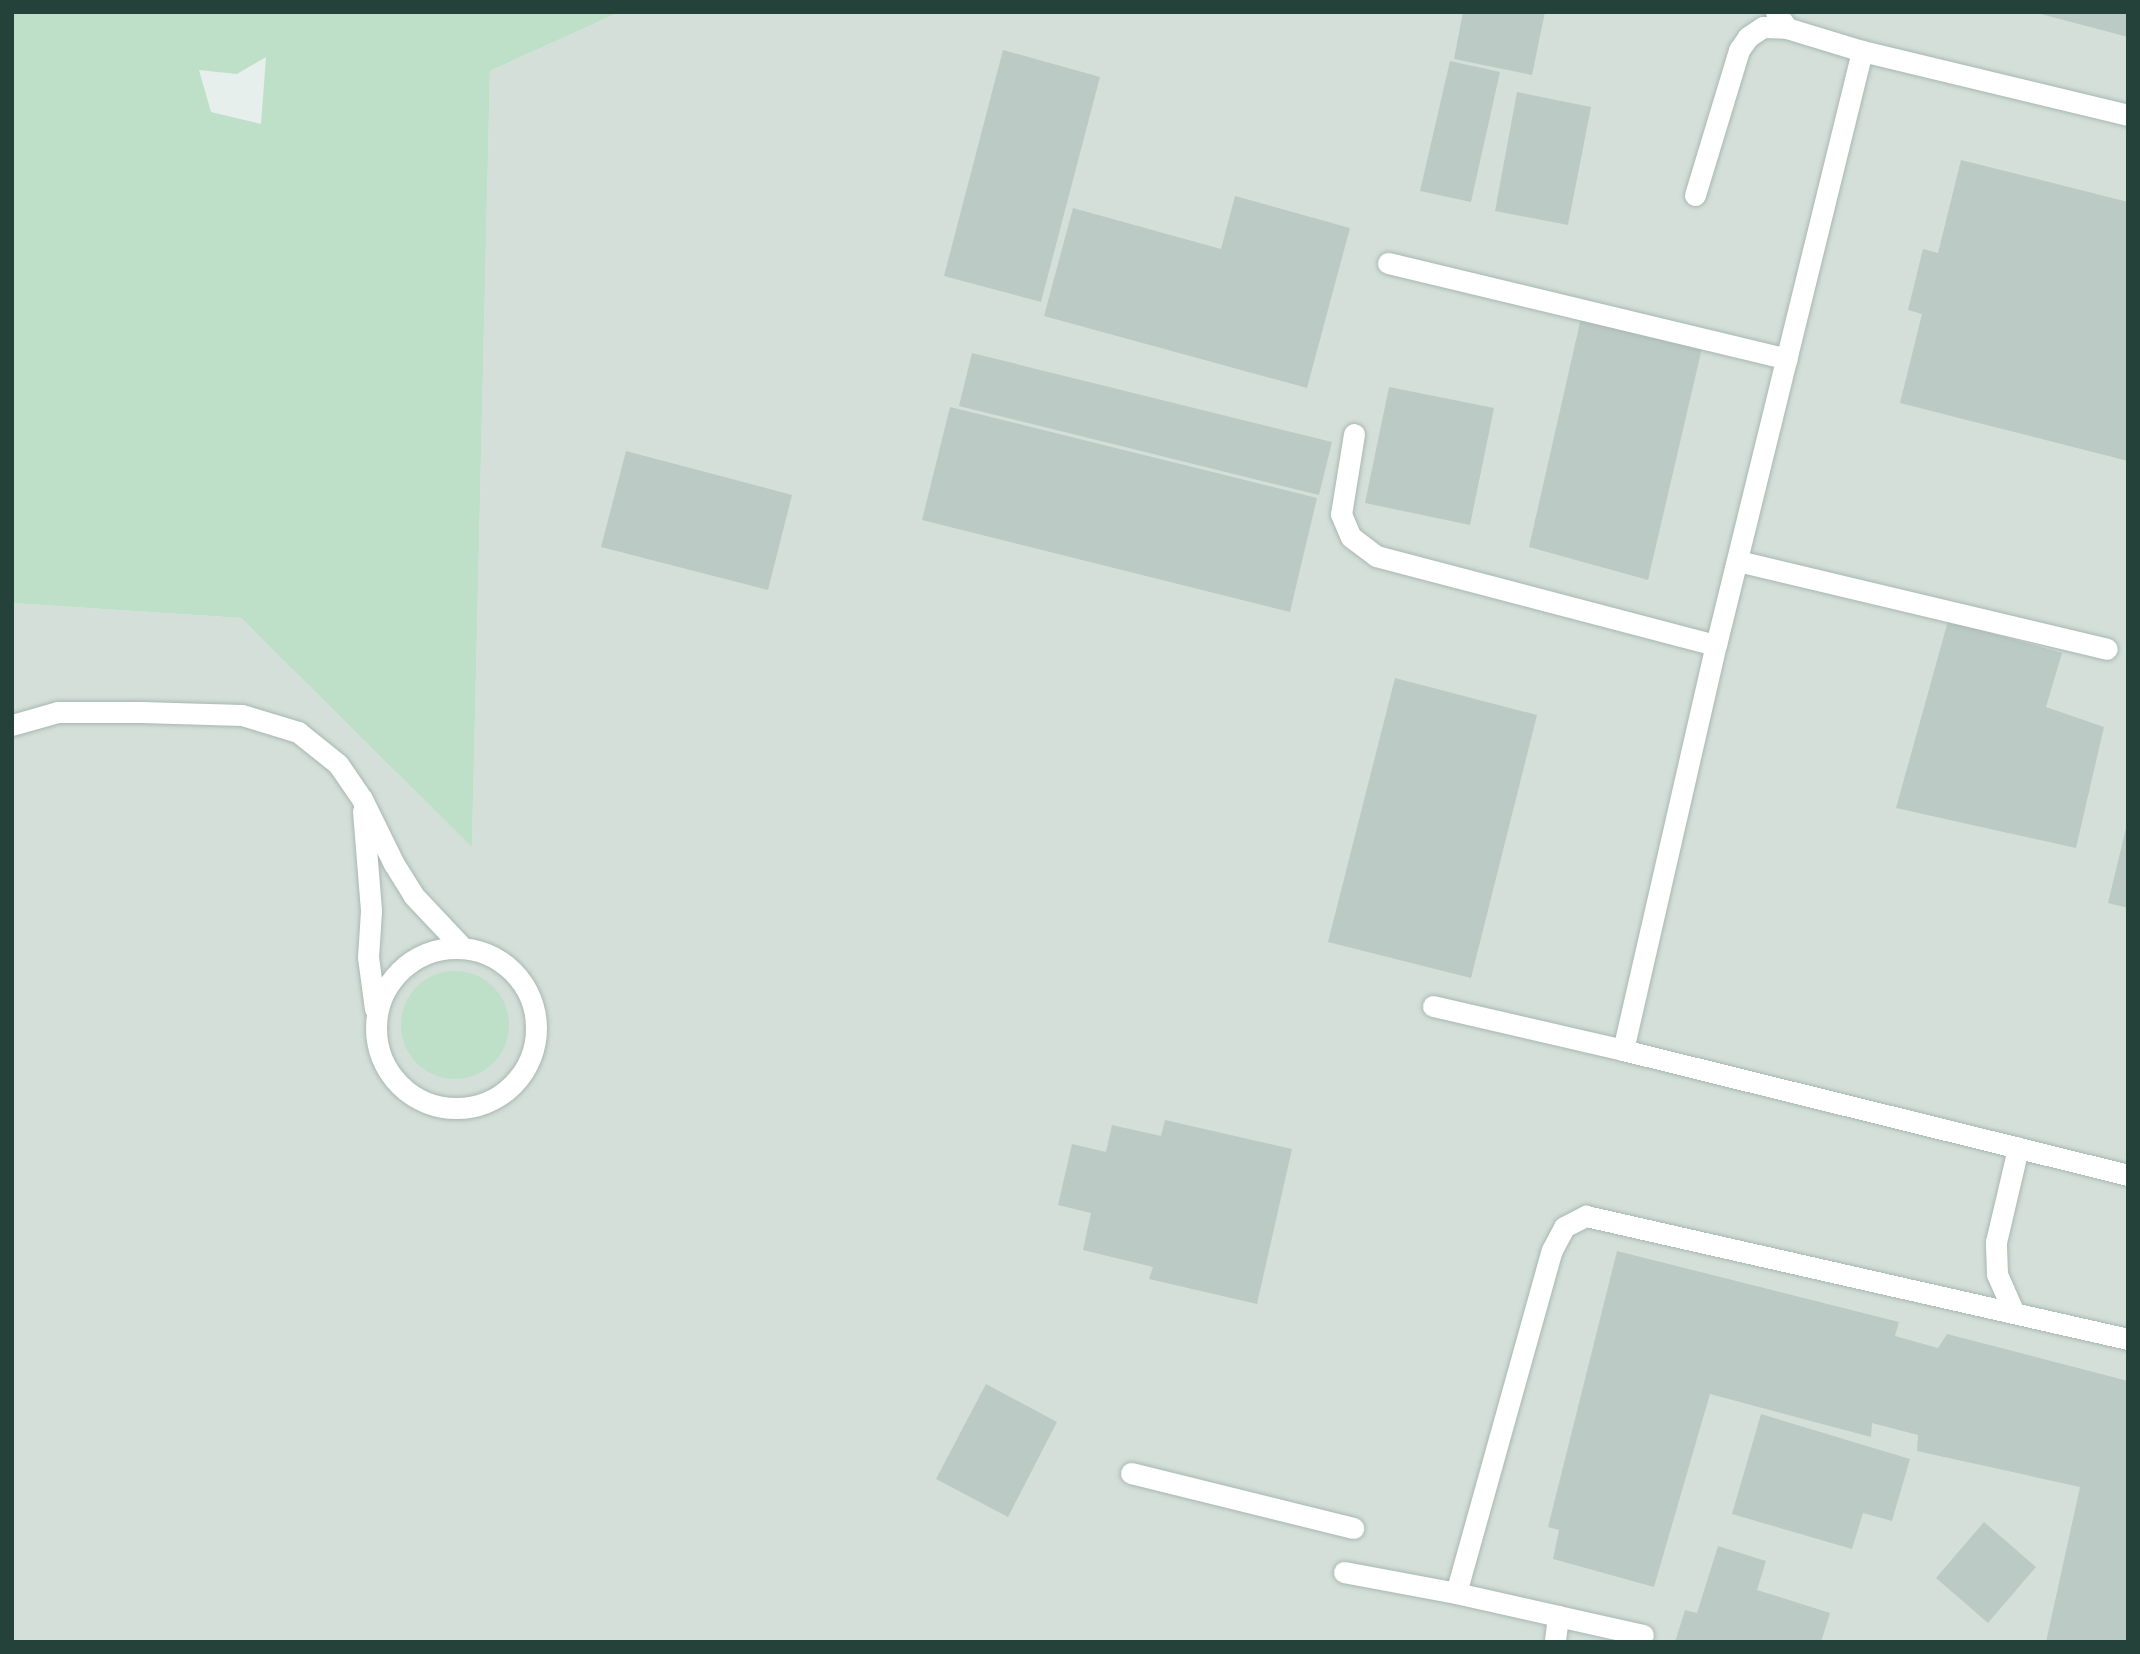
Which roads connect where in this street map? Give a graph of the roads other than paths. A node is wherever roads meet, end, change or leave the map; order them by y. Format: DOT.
graph roads {
  1 [pos="1781,20"];
  2 [pos="1862,51"];
  3 [pos="2128,115"];
  4 [pos="1695,195"];
  5 [pos="1388,263"];
  6 [pos="1787,359"];
  7 [pos="1354,434"];
  8 [pos="1738,561"];
  9 [pos="1716,645"];
  10 [pos="2107,649"];
  11 [pos="12,725"];
  12 [pos="362,799"];
  13 [pos="463,948"];
  14 [pos="1433,1006"];
  15 [pos="376,1015"];
  16 [pos="1623,1050"];
  17 [pos="2018,1148"];
  18 [pos="2128,1175"];
  19 [pos="2014,1312"];
  20 [pos="2128,1339"];
  21 [pos="1131,1473"];
  22 [pos="1353,1528"];
  23 [pos="1344,1572"];
  24 [pos="1456,1593"];
  25 [pos="1558,1616"];
  26 [pos="1643,1635"];
  27 [pos="1555,1642"];
  1 -- 2 [label="lane"];
  1 -- 4 [label="lane"];
  2 -- 3 [label="lane"];
  2 -- 6 [label="lane"];
  5 -- 6 [label="lane"];
  6 -- 8 [label="lane"];
  7 -- 9 [label="lane"];
  8 -- 9 [label="lane"];
  8 -- 10 [label="lane"];
  9 -- 16 [label="lane"];
  11 -- 12 [label="lane"];
  12 -- 13 [label="lane"];
  12 -- 15 [label="lane"];
  13 -- 15 [label="lane"];
  13 -- 15 [label="lane"];
  14 -- 16 [label="lane"];
  16 -- 17 [label="lane"];
  17 -- 18 [label="lane"];
  17 -- 19 [label="lane"];
  19 -- 20 [label="lane"];
  19 -- 24 [label="lane"];
  21 -- 22 [label="lane"];
  23 -- 24 [label="lane"];
  24 -- 25 [label="lane"];
  25 -- 26 [label="lane"];
  25 -- 27 [label="lane"];
}
